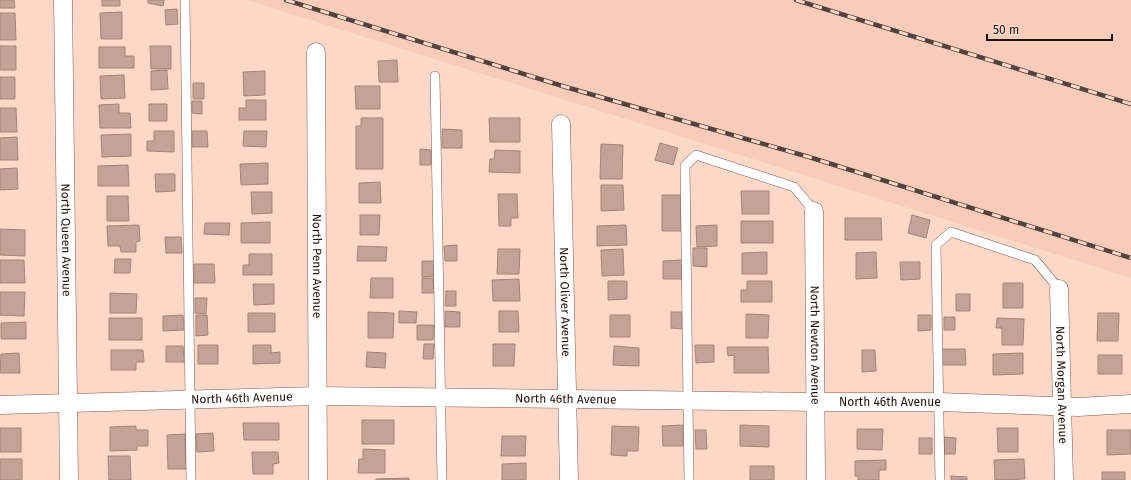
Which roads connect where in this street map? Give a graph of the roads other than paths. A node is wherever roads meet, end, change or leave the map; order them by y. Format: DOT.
graph roads {
  1 [pos="63,0"];
  2 [pos="185,0"];
  3 [pos="316,52"];
  4 [pos="435,76"];
  5 [pos="561,124"];
  6 [pos="814,211"];
  7 [pos="1059,289"];
  8 [pos="317,396"];
  9 [pos="440,397"];
  10 [pos="568,399"];
  11 [pos="190,400"];
  12 [pos="688,401"];
  13 [pos="815,402"];
  14 [pos="939,402"];
  15 [pos="69,403"];
  16 [pos="1131,404"];
  17 [pos="0,405"];
  18 [pos="1062,405"];
  19 [pos="69,480"];
  20 [pos="190,480"];
  21 [pos="318,480"];
  22 [pos="442,480"];
  23 [pos="569,480"];
  24 [pos="689,480"];
  25 [pos="816,480"];
  26 [pos="940,480"];
  27 [pos="1064,480"];
  1 -- 15 [label="street, North Queen Avenue"];
  2 -- 11 [label="lane"];
  3 -- 8 [label="street, North Penn Avenue"];
  4 -- 9 [label="lane"];
  5 -- 10 [label="street, North Oliver Avenue"];
  6 -- 12 [label="lane"];
  6 -- 13 [label="street, North Newton Avenue"];
  7 -- 14 [label="lane"];
  7 -- 18 [label="street, North Morgan Avenue"];
  8 -- 9 [label="street, North 46th Avenue"];
  8 -- 11 [label="street, North 46th Avenue"];
  8 -- 21 [label="street, North Penn Avenue"];
  9 -- 10 [label="street, North 46th Avenue"];
  9 -- 22 [label="lane"];
  10 -- 12 [label="street, North 46th Avenue"];
  10 -- 23 [label="street, North Oliver Avenue"];
  11 -- 15 [label="street, North 46th Avenue"];
  11 -- 20 [label="lane"];
  12 -- 13 [label="street, North 46th Avenue"];
  12 -- 24 [label="lane"];
  13 -- 14 [label="street, North 46th Avenue"];
  13 -- 25 [label="street, North Newton Avenue"];
  14 -- 18 [label="street, North 46th Avenue"];
  14 -- 26 [label="lane"];
  15 -- 17 [label="street, North 46th Avenue"];
  15 -- 19 [label="street, North Queen Avenue"];
  16 -- 18 [label="street, North 46th Avenue"];
  18 -- 27 [label="street, North Morgan Avenue"];
}
